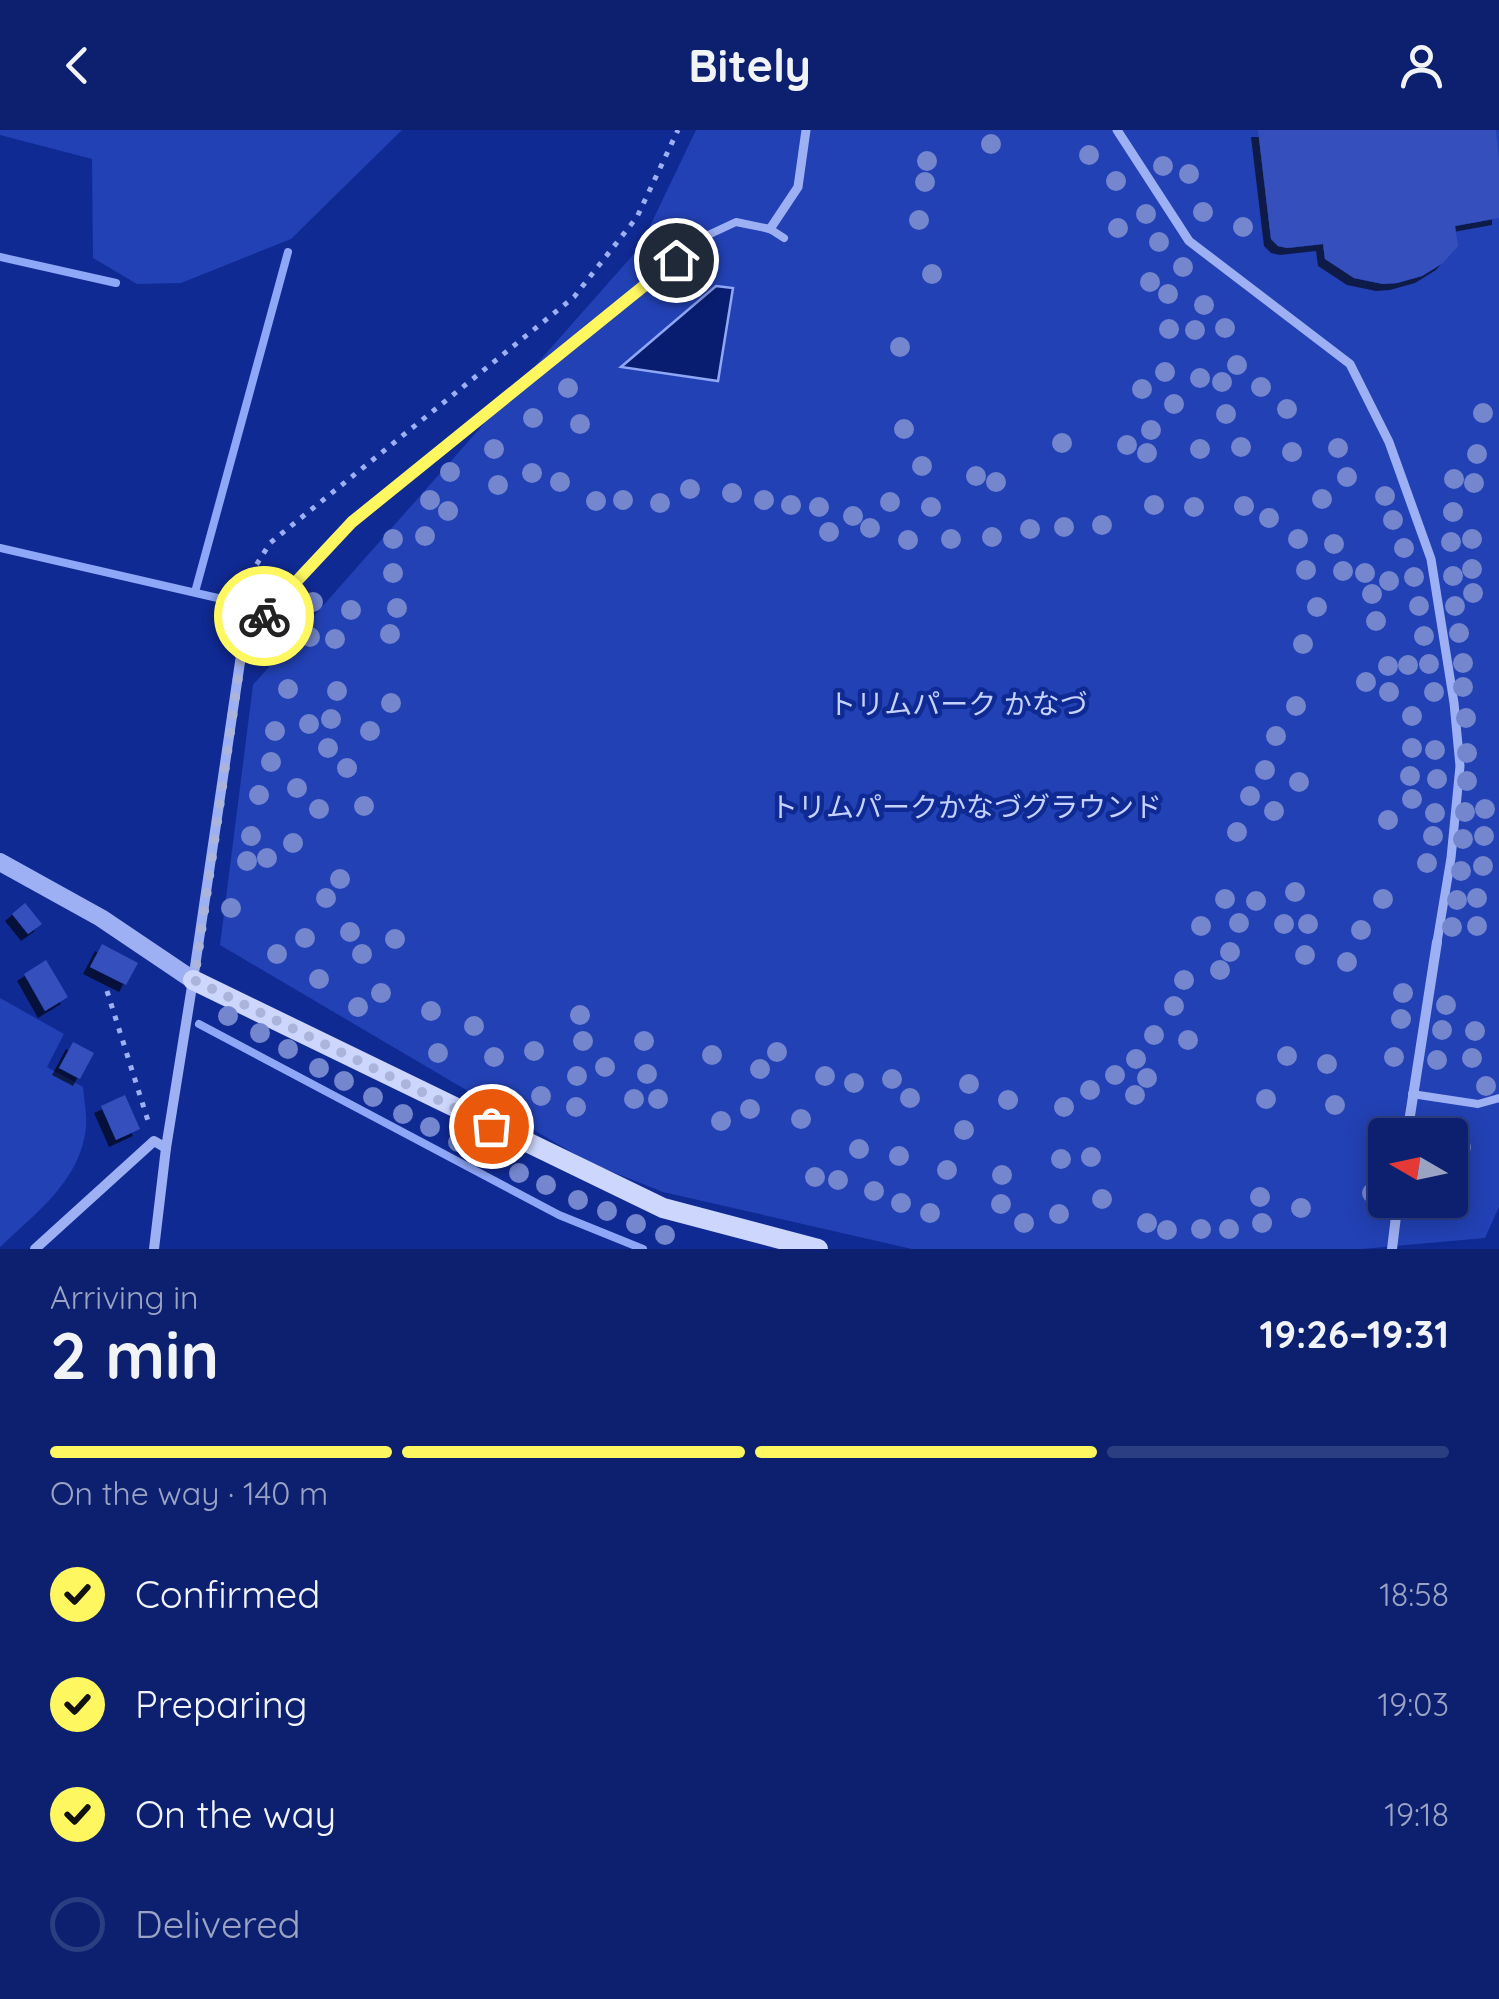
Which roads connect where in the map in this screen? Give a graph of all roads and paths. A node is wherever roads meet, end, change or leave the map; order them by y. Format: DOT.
graph roads {
  1 [pos="678,130"];
  2 [pos="806,130"];
  3 [pos="1117,130"];
  4 [pos="770,230"];
  5 [pos="784,238"];
  6 [pos="244,636"];
  7 [pos="0,862"];
  8 [pos="1437,942"];
  9 [pos="194,980"];
  10 [pos="107,991"];
  11 [pos="1412,1094"];
  12 [pos="1499,1098"];
  13 [pos="1409,1118"];
  14 [pos="154,1141"];
  15 [pos="166,1148"];
  16 [pos="1396,1218"];
  17 [pos="35,1249"];
  18 [pos="154,1249"];
  19 [pos="818,1249"];
  20 [pos="1392,1249"];
  1 -- 6 [label="path"];
  2 -- 4 [label="street"];
  3 -- 8 [label="street"];
  4 -- 5 [label="lane"];
  4 -- 6 [label="lane"];
  6 -- 9 [label="street"];
  7 -- 9 [label="street"];
  8 -- 11 [label="street"];
  9 -- 15 [label="street"];
  9 -- 19 [label="main road"];
  10 -- 14 [label="path"];
  11 -- 12 [label="lane"];
  11 -- 13 [label="street"];
  14 -- 15 [label="street"];
  14 -- 17 [label="street"];
  15 -- 18 [label="street"];
  16 -- 20 [label="street"];
}
